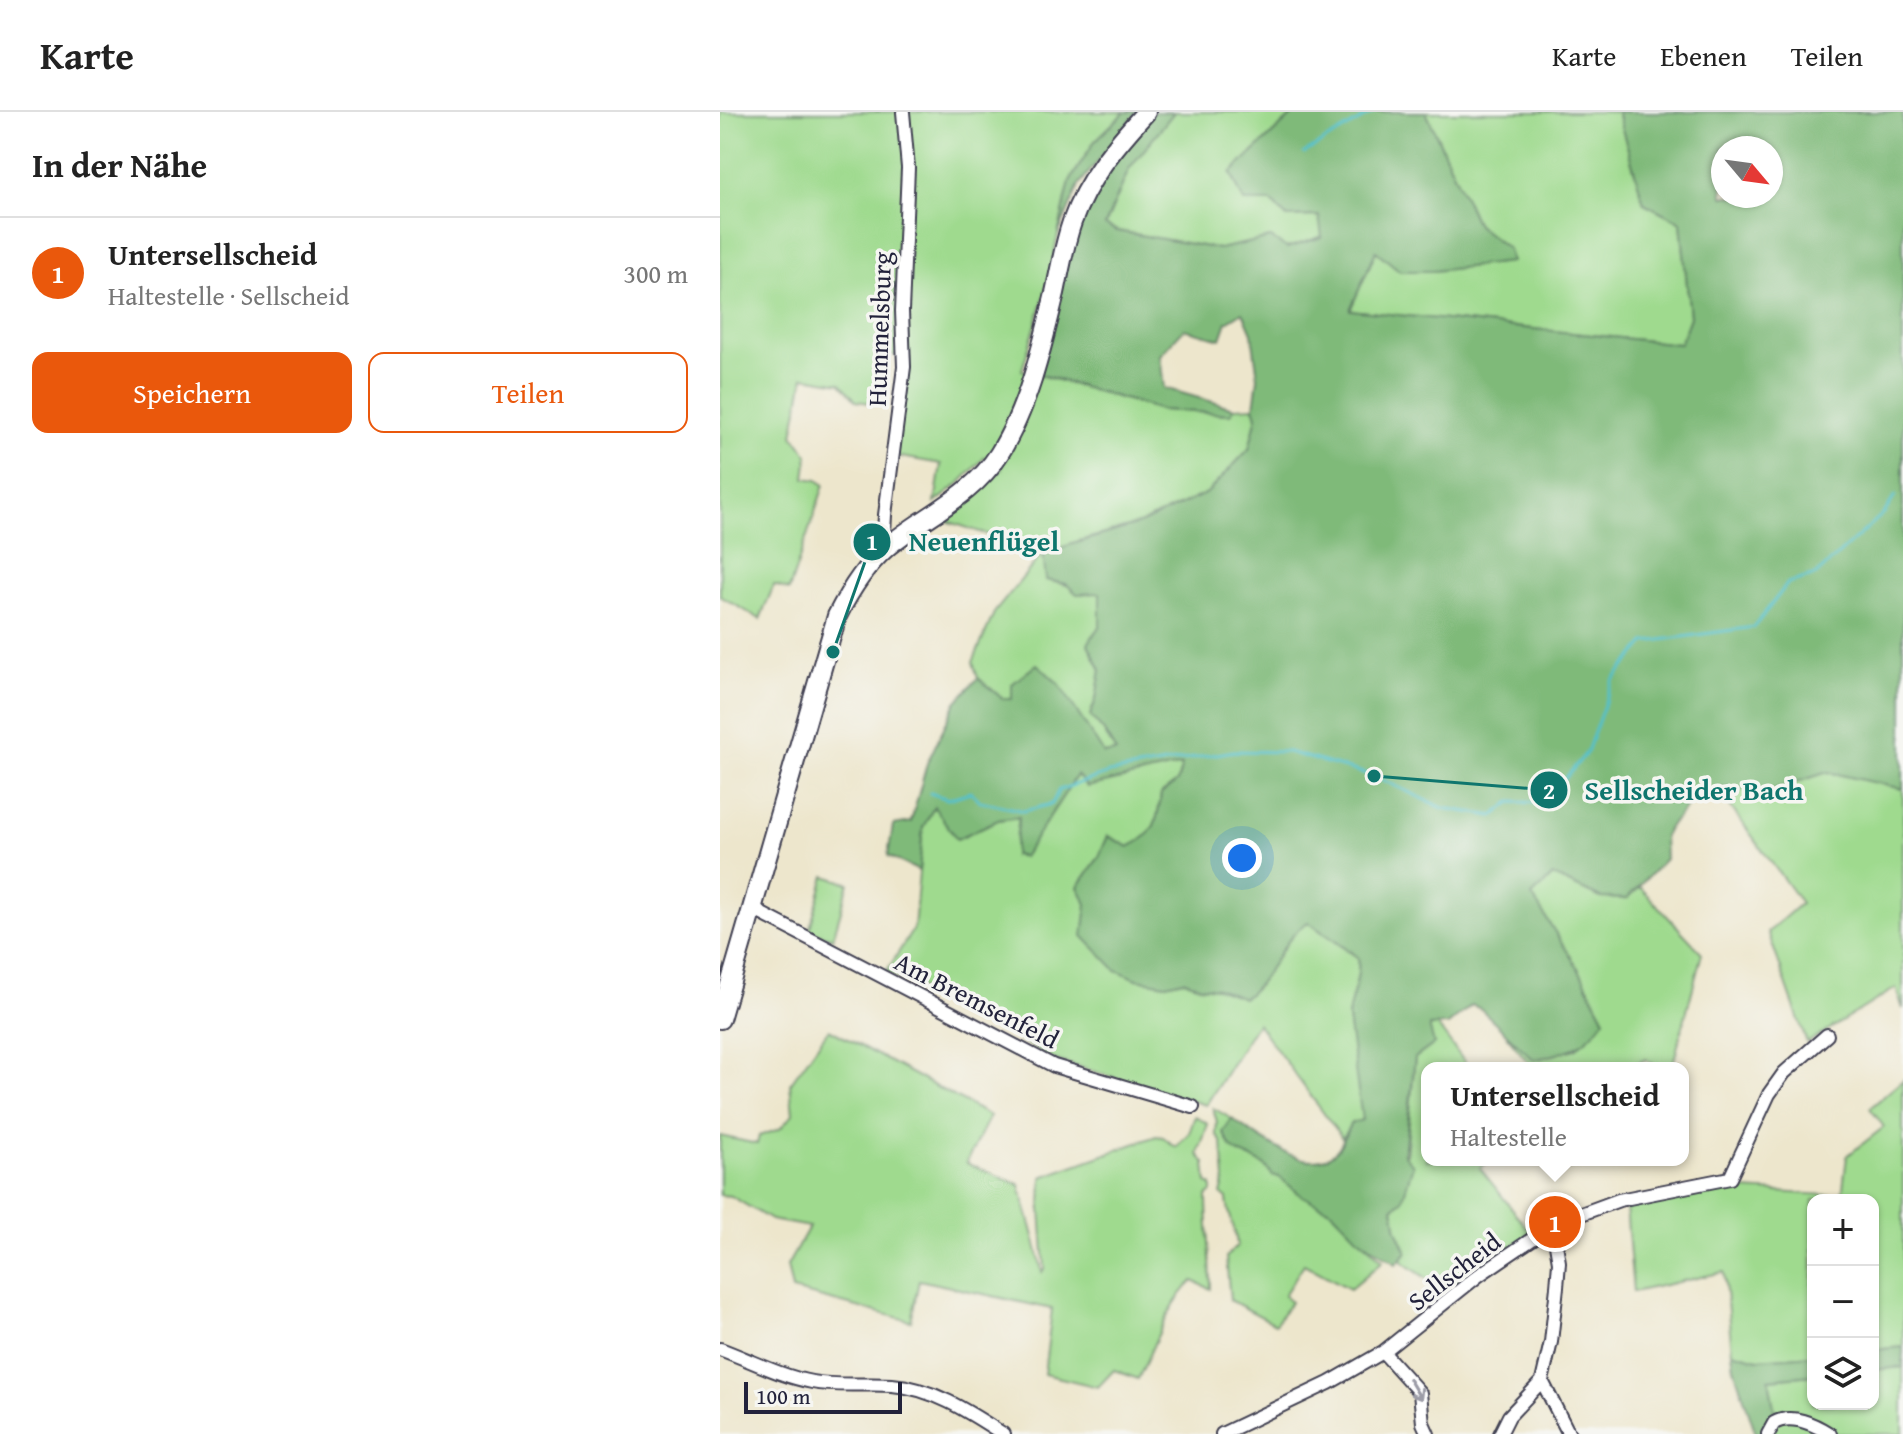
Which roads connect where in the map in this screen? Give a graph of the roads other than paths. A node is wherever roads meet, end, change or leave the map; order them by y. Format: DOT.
graph roads {
  1 [pos="903,112"];
  2 [pos="1146,112"];
  3 [pos="888,546"];
  4 [pos="753,905"];
  5 [pos="720,1019"];
  6 [pos="1827,1035"];
  7 [pos="1193,1107"];
  8 [pos="1553,1227"];
  9 [pos="720,1349"];
  10 [pos="1383,1352"];
  11 [pos="1542,1381"];
  12 [pos="1003,1434"];
  13 [pos="1222,1434"];
  14 [pos="1428,1434"];
  15 [pos="1500,1434"];
  16 [pos="1569,1434"];
  17 [pos="1768,1434"];
  18 [pos="1830,1434"];
  1 -- 3 [label="street, Hummelsburg"];
  2 -- 3 [label="main road"];
  3 -- 4 [label="main road"];
  4 -- 5 [label="main road"];
  4 -- 7 [label="street, Am Bremsenfeld"];
  6 -- 8 [label="street, Sellscheid"];
  8 -- 10 [label="street, Sellscheid"];
  8 -- 11 [label="street"];
  9 -- 12 [label="street"];
  10 -- 13 [label="street, Sellscheid"];
  10 -- 14 [label="street, one-way"];
  11 -- 15 [label="street"];
  11 -- 16 [label="street"];
  17 -- 18 [label="street"];
}
